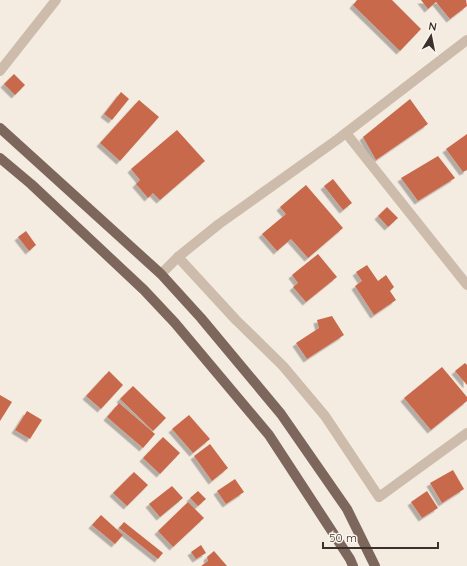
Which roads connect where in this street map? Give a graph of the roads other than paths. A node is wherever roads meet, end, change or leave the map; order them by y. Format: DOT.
graph roads {
  1 [pos="56,0"];
  2 [pos="467,40"];
  3 [pos="0,71"];
  4 [pos="0,128"];
  5 [pos="346,133"];
  6 [pos="0,158"];
  7 [pos="178,257"];
  8 [pos="161,274"];
  9 [pos="467,285"];
  10 [pos="467,433"];
  11 [pos="353,566"];
  12 [pos="375,566"];
  1 -- 3 [label="street"];
  2 -- 5 [label="street"];
  4 -- 8 [label="main road"];
  5 -- 7 [label="street"];
  5 -- 9 [label="street"];
  6 -- 11 [label="main road"];
  7 -- 8 [label="street"];
  7 -- 10 [label="street"];
  8 -- 12 [label="main road"];
}
